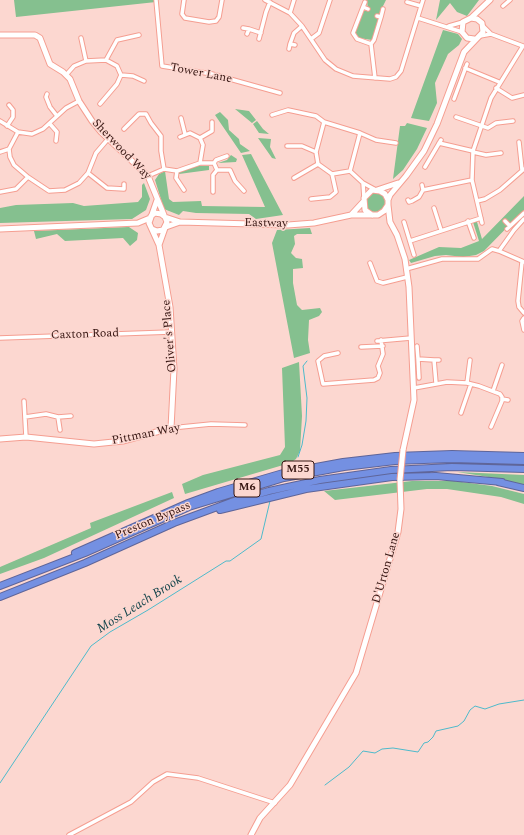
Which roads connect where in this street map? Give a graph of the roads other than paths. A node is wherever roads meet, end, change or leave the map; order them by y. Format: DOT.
graph roads {
  1 [pos="156,0"];
  2 [pos="184,0"];
  3 [pos="222,0"];
  4 [pos="265,0"];
  5 [pos="294,0"];
  6 [pos="330,0"];
  7 [pos="423,0"];
  8 [pos="490,0"];
  9 [pos="510,0"];
  10 [pos="270,2"];
  11 [pos="365,2"];
  12 [pos="406,3"];
  13 [pos="421,6"];
  14 [pos="503,6"];
  15 [pos="363,7"];
  16 [pos="484,7"];
  17 [pos="368,9"];
  18 [pos="383,9"];
  19 [pos="290,13"];
  20 [pos="418,18"];
  21 [pos="471,18"];
  22 [pos="463,22"];
  23 [pos="481,23"];
  24 [pos="302,26"];
  25 [pos="448,26"];
  26 [pos="244,28"];
  27 [pos="249,29"];
  28 [pos="261,33"];
  29 [pos="247,34"];
  30 [pos="463,34"];
  31 [pos="491,34"];
  32 [pos="0,35"];
  33 [pos="139,36"];
  34 [pos="480,36"];
  35 [pos="81,38"];
  36 [pos="260,39"];
  37 [pos="474,39"];
  38 [pos="311,40"];
  39 [pos="290,44"];
  40 [pos="371,44"];
  41 [pos="295,45"];
  42 [pos="523,46"];
  43 [pos="289,50"];
  44 [pos="464,52"];
  45 [pos="106,60"];
  46 [pos="86,61"];
  47 [pos="66,75"];
  48 [pos="121,75"];
  49 [pos="375,78"];
  50 [pos="144,81"];
  51 [pos="500,82"];
  52 [pos="496,88"];
  53 [pos="280,93"];
  54 [pos="47,94"];
  55 [pos="524,95"];
  56 [pos="454,98"];
  57 [pos="79,101"];
  58 [pos="100,104"];
  59 [pos="9,105"];
  60 [pos="272,115"];
  61 [pos="57,116"];
  62 [pos="456,117"];
  63 [pos="181,118"];
  64 [pos="510,120"];
  65 [pos="0,122"];
  66 [pos="212,122"];
  67 [pos="324,122"];
  68 [pos="50,124"];
  69 [pos="8,126"];
  70 [pos="481,126"];
  71 [pos="124,129"];
  72 [pos="18,132"];
  73 [pos="360,133"];
  74 [pos="185,134"];
  75 [pos="180,137"];
  76 [pos="200,138"];
  77 [pos="108,139"];
  78 [pos="56,142"];
  79 [pos="519,142"];
  80 [pos="396,143"];
  81 [pos="287,146"];
  82 [pos="9,149"];
  83 [pos="0,152"];
  84 [pos="316,152"];
  85 [pos="473,152"];
  86 [pos="501,153"];
  87 [pos="227,156"];
  88 [pos="200,163"];
  89 [pos="214,163"];
  90 [pos="318,164"];
  91 [pos="425,167"];
  92 [pos="164,169"];
  93 [pos="523,169"];
  94 [pos="217,170"];
  95 [pos="177,171"];
  96 [pos="350,171"];
  97 [pos="88,173"];
  98 [pos="332,174"];
  99 [pos="148,176"];
  100 [pos="28,177"];
  101 [pos="294,178"];
  102 [pos="472,180"];
  103 [pos="363,183"];
  104 [pos="398,183"];
  105 [pos="124,184"];
  106 [pos="422,185"];
  107 [pos="184,190"];
  108 [pos="376,190"];
  109 [pos="423,190"];
  110 [pos="244,191"];
  111 [pos="0,192"];
  112 [pos="213,192"];
  113 [pos="157,200"];
  114 [pos="311,200"];
  115 [pos="363,200"];
  116 [pos="408,200"];
  117 [pos="388,202"];
  118 [pos="477,202"];
  119 [pos="434,208"];
  120 [pos="524,213"];
  121 [pos="351,215"];
  122 [pos="373,215"];
  123 [pos="165,216"];
  124 [pos="150,217"];
  125 [pos="480,218"];
  126 [pos="524,219"];
  127 [pos="468,221"];
  128 [pos="505,221"];
  129 [pos="180,222"];
  130 [pos="390,222"];
  131 [pos="404,222"];
  132 [pos="138,223"];
  133 [pos="482,223"];
  134 [pos="165,228"];
  135 [pos="0,229"];
  136 [pos="152,229"];
  137 [pos="441,230"];
  138 [pos="474,238"];
  139 [pos="410,241"];
  140 [pos="159,245"];
  141 [pos="499,251"];
  142 [pos="414,255"];
  143 [pos="523,262"];
  144 [pos="370,263"];
  145 [pos="406,269"];
  146 [pos="407,277"];
  147 [pos="524,313"];
  148 [pos="524,318"];
  149 [pos="524,330"];
  150 [pos="171,332"];
  151 [pos="0,338"];
  152 [pos="411,338"];
  153 [pos="383,346"];
  154 [pos="418,346"];
  155 [pos="360,347"];
  156 [pos="338,353"];
  157 [pos="418,359"];
  158 [pos="470,360"];
  159 [pos="502,365"];
  160 [pos="419,378"];
  161 [pos="436,383"];
  162 [pos="469,383"];
  163 [pos="414,388"];
  164 [pos="493,391"];
  165 [pos="502,399"];
  166 [pos="508,400"];
  167 [pos="24,401"];
  168 [pos="461,413"];
  169 [pos="70,416"];
  170 [pos="25,417"];
  171 [pos="58,417"];
  172 [pos="245,426"];
  173 [pos="491,427"];
  174 [pos="171,428"];
  175 [pos="60,430"];
  176 [pos="26,437"];
  177 [pos="0,439"];
  178 [pos="524,456"];
  179 [pos="524,461"];
  180 [pos="524,469"];
  181 [pos="320,480"];
  182 [pos="502,482"];
  183 [pos="524,488"];
  184 [pos="174,524"];
  185 [pos="54,565"];
  186 [pos="0,586"];
  187 [pos="0,597"];
  188 [pos="275,803"];
  189 [pos="69,835"];
  190 [pos="251,835"];
  1 -- 53 [label="street, Tower Lane"];
  2 -- 3 [label="street"];
  4 -- 10 [label="street"];
  5 -- 19 [label="street"];
  6 -- 38 [label="street"];
  7 -- 13 [label="street"];
  8 -- 16 [label="street"];
  9 -- 14 [label="street"];
  10 -- 19 [label="street"];
  10 -- 28 [label="street"];
  11 -- 15 [label="street"];
  12 -- 13 [label="street"];
  13 -- 20 [label="street"];
  15 -- 17 [label="street"];
  15 -- 40 [label="street"];
  16 -- 21 [label="street"];
  16 -- 23 [label="street"];
  18 -- 40 [label="street"];
  19 -- 24 [label="street"];
  20 -- 25 [label="street"];
  20 -- 49 [label="street"];
  21 -- 22 [label="street"];
  21 -- 23 [label="street"];
  22 -- 25 [label="street"];
  22 -- 30 [label="street"];
  23 -- 31 [label="street"];
  23 -- 34 [label="street"];
  24 -- 38 [label="street"];
  24 -- 39 [label="street"];
  25 -- 30 [label="street"];
  26 -- 27 [label="street"];
  27 -- 28 [label="street"];
  27 -- 29 [label="street"];
  28 -- 36 [label="street"];
  30 -- 37 [label="street"];
  30 -- 44 [label="street"];
  31 -- 34 [label="street"];
  31 -- 42 [label="street"];
  32 -- 47 [label="street, Sherwood Way"];
  33 -- 45 [label="street"];
  34 -- 37 [label="street"];
  35 -- 46 [label="street"];
  37 -- 44 [label="street"];
  38 -- 49 [label="street"];
  39 -- 41 [label="street"];
  39 -- 43 [label="street"];
  40 -- 49 [label="street"];
  42 -- 51 [label="street"];
  44 -- 104 [label="street"];
  45 -- 46 [label="street"];
  45 -- 48 [label="street"];
  46 -- 47 [label="street"];
  47 -- 57 [label="street, Sherwood Way"];
  48 -- 50 [label="street"];
  48 -- 58 [label="street"];
  51 -- 52 [label="street"];
  51 -- 56 [label="street"];
  52 -- 55 [label="street"];
  52 -- 70 [label="street"];
  54 -- 61 [label="street"];
  57 -- 61 [label="street"];
  57 -- 77 [label="street, Sherwood Way"];
  59 -- 69 [label="street"];
  60 -- 67 [label="street"];
  61 -- 68 [label="street"];
  62 -- 70 [label="street"];
  63 -- 74 [label="street"];
  64 -- 70 [label="street"];
  65 -- 69 [label="street"];
  66 -- 76 [label="street"];
  67 -- 73 [label="street"];
  67 -- 84 [label="street"];
  68 -- 72 [label="street"];
  68 -- 78 [label="street"];
  69 -- 72 [label="street"];
  70 -- 85 [label="street"];
  71 -- 92 [label="street"];
  72 -- 82 [label="street"];
  73 -- 80 [label="street"];
  73 -- 96 [label="street"];
  74 -- 75 [label="street"];
  74 -- 76 [label="street"];
  76 -- 88 [label="street"];
  77 -- 97 [label="street"];
  77 -- 99 [label="street, Sherwood Way"];
  79 -- 93 [label="street"];
  81 -- 84 [label="street"];
  82 -- 83 [label="street"];
  82 -- 100 [label="street"];
  84 -- 90 [label="street"];
  85 -- 86 [label="street"];
  85 -- 91 [label="street"];
  85 -- 102 [label="street"];
  87 -- 89 [label="street"];
  88 -- 89 [label="street"];
  88 -- 95 [label="street"];
  89 -- 94 [label="street"];
  90 -- 98 [label="street"];
  90 -- 101 [label="street"];
  92 -- 95 [label="street"];
  92 -- 99 [label="street"];
  93 -- 118 [label="street"];
  94 -- 110 [label="street"];
  94 -- 112 [label="street"];
  95 -- 107 [label="street"];
  96 -- 98 [label="street"];
  96 -- 103 [label="street"];
  97 -- 100 [label="street"];
  97 -- 105 [label="street"];
  98 -- 114 [label="street"];
  99 -- 113 [label="street, Sherwood Way"];
  100 -- 111 [label="street"];
  102 -- 109 [label="street"];
  102 -- 118 [label="street"];
  103 -- 108 [label="street"];
  103 -- 115 [label="street"];
  104 -- 108 [label="street"];
  104 -- 117 [label="street"];
  106 -- 109 [label="street"];
  108 -- 115 [label="street"];
  108 -- 117 [label="street"];
  109 -- 116 [label="street"];
  113 -- 123 [label="street, Sherwood Way"];
  113 -- 124 [label="street"];
  115 -- 121 [label="street"];
  115 -- 122 [label="street"];
  117 -- 122 [label="street"];
  117 -- 130 [label="street, D'Urton Lane"];
  118 -- 125 [label="street"];
  119 -- 137 [label="street"];
  120 -- 128 [label="street"];
  121 -- 122 [label="street, Eastway"];
  121 -- 129 [label="street, Eastway"];
  122 -- 130 [label="street"];
  123 -- 124 [label="street"];
  123 -- 129 [label="street, Eastway"];
  123 -- 134 [label="street"];
  124 -- 132 [label="street"];
  124 -- 136 [label="street"];
  125 -- 127 [label="street"];
  125 -- 133 [label="street"];
  126 -- 141 [label="street"];
  127 -- 137 [label="street"];
  127 -- 138 [label="street"];
  129 -- 134 [label="street, Eastway"];
  130 -- 145 [label="street, D'Urton Lane"];
  131 -- 139 [label="street"];
  132 -- 135 [label="street"];
  132 -- 136 [label="street"];
  134 -- 136 [label="street"];
  134 -- 140 [label="street, Oliver's Place"];
  136 -- 140 [label="street, Oliver's Place"];
  137 -- 139 [label="street"];
  139 -- 142 [label="street"];
  140 -- 150 [label="street, Oliver's Place"];
  141 -- 143 [label="street"];
  141 -- 145 [label="street"];
  143 -- 147 [label="street"];
  144 -- 146 [label="street"];
  145 -- 146 [label="street, D'Urton Lane"];
  146 -- 152 [label="street, D'Urton Lane"];
  148 -- 149 [label="street"];
  150 -- 151 [label="street, Caxton Road"];
  150 -- 174 [label="street, Oliver's Place"];
  152 -- 153 [label="street"];
  152 -- 163 [label="street, D'Urton Lane"];
  153 -- 155 [label="street"];
  153 -- 156 [label="street"];
  154 -- 157 [label="street"];
  157 -- 160 [label="street"];
  157 -- 161 [label="street"];
  158 -- 162 [label="street"];
  159 -- 164 [label="street"];
  161 -- 162 [label="street"];
  161 -- 163 [label="street"];
  162 -- 164 [label="street"];
  162 -- 168 [label="street"];
  163 -- 188 [label="street, D'Urton Lane, bridge"];
  164 -- 165 [label="street"];
  165 -- 166 [label="street"];
  165 -- 173 [label="street"];
  167 -- 170 [label="street"];
  169 -- 171 [label="street"];
  170 -- 171 [label="street"];
  170 -- 176 [label="street"];
  171 -- 175 [label="street"];
  172 -- 174 [label="street, Pittman Way"];
  174 -- 176 [label="street, Pittman Way"];
  176 -- 177 [label="street, Pittman Way"];
  178 -- 185 [label="highway, M55"];
  179 -- 185 [label="highway, M6"];
  180 -- 181 [label="highway, M6"];
  181 -- 182 [label="highway, M55"];
  181 -- 184 [label="highway, Preston Bypass / M6"];
  182 -- 183 [label="highway, M55"];
  182 -- 184 [label="highway, M55"];
  184 -- 187 [label="highway, Preston Bypass / M6"];
  185 -- 186 [label="highway, M6"];
  188 -- 189 [label="street"];
  188 -- 190 [label="street, D'Urton Lane"];
}
